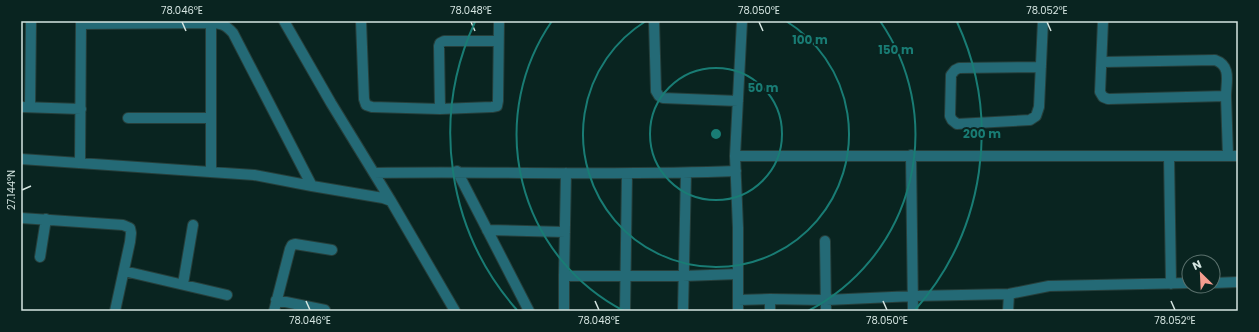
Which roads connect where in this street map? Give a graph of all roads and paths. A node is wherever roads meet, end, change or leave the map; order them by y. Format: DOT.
graph roads {
  1 [pos="284,21"];
  2 [pos="361,21"];
  3 [pos="498,21"];
  4 [pos="654,21"];
  5 [pos="742,21"];
  6 [pos="1042,21"];
  7 [pos="1103,21"];
  8 [pos="81,22"];
  9 [pos="210,23"];
  10 [pos="28,24"];
  11 [pos="498,41"];
  12 [pos="1103,62"];
  13 [pos="1041,67"];
  14 [pos="1226,96"];
  15 [pos="738,101"];
  16 [pos="25,107"];
  17 [pos="81,109"];
  18 [pos="440,109"];
  19 [pos="128,118"];
  20 [pos="211,118"];
  21 [pos="911,155"];
  22 [pos="735,156"];
  23 [pos="1168,156"];
  24 [pos="1233,156"];
  25 [pos="21,158"];
  26 [pos="80,163"];
  27 [pos="211,171"];
  28 [pos="457,171"];
  29 [pos="736,171"];
  30 [pos="374,173"];
  31 [pos="566,173"];
  32 [pos="686,173"];
  33 [pos="627,174"];
  34 [pos="312,186"];
  35 [pos="391,200"];
  36 [pos="21,218"];
  37 [pos="46,219"];
  38 [pos="192,225"];
  39 [pos="487,230"];
  40 [pos="565,232"];
  41 [pos="825,242"];
  42 [pos="332,250"];
  43 [pos="40,257"];
  44 [pos="124,271"];
  45 [pos="738,274"];
  46 [pos="564,276"];
  47 [pos="625,276"];
  48 [pos="684,276"];
  49 [pos="1238,282"];
  50 [pos="1181,283"];
  51 [pos="1221,283"];
  52 [pos="183,284"];
  53 [pos="1171,284"];
  54 [pos="1010,294"];
  55 [pos="227,295"];
  56 [pos="914,296"];
  57 [pos="770,298"];
  58 [pos="276,300"];
  59 [pos="738,300"];
  60 [pos="826,300"];
  61 [pos="325,310"];
  62 [pos="115,311"];
  63 [pos="274,311"];
  64 [pos="455,311"];
  65 [pos="529,311"];
  66 [pos="564,311"];
  67 [pos="625,311"];
  68 [pos="683,311"];
  69 [pos="738,311"];
  70 [pos="770,311"];
  71 [pos="826,311"];
  72 [pos="913,311"];
  73 [pos="1008,311"];
  1 -- 30 [label="street"];
  2 -- 18 [label="street"];
  3 -- 11 [label="street"];
  4 -- 15 [label="street"];
  5 -- 15 [label="street"];
  6 -- 13 [label="street"];
  7 -- 12 [label="street"];
  8 -- 9 [label="street"];
  8 -- 17 [label="street"];
  9 -- 20 [label="street"];
  9 -- 34 [label="street"];
  10 -- 16 [label="street"];
  11 -- 18 [label="street"];
  11 -- 18 [label="street"];
  12 -- 14 [label="street"];
  12 -- 14 [label="street"];
  13 -- 13 [label="street"];
  14 -- 24 [label="street"];
  15 -- 22 [label="street"];
  16 -- 17 [label="street"];
  17 -- 26 [label="street"];
  19 -- 20 [label="street"];
  20 -- 27 [label="street"];
  21 -- 22 [label="street"];
  21 -- 23 [label="street"];
  21 -- 56 [label="street"];
  22 -- 29 [label="street"];
  23 -- 24 [label="street"];
  23 -- 53 [label="street"];
  25 -- 26 [label="street"];
  26 -- 27 [label="street"];
  27 -- 34 [label="street"];
  28 -- 30 [label="street"];
  28 -- 31 [label="street"];
  28 -- 39 [label="street"];
  29 -- 32 [label="street"];
  29 -- 45 [label="street"];
  30 -- 35 [label="street"];
  31 -- 33 [label="street"];
  31 -- 40 [label="street"];
  32 -- 33 [label="street"];
  32 -- 48 [label="street"];
  33 -- 47 [label="street"];
  34 -- 35 [label="street"];
  35 -- 64 [label="street"];
  36 -- 37 [label="street"];
  37 -- 43 [label="street"];
  37 -- 44 [label="street"];
  38 -- 52 [label="street"];
  39 -- 40 [label="street"];
  39 -- 65 [label="street"];
  40 -- 46 [label="street"];
  41 -- 60 [label="street"];
  42 -- 58 [label="street"];
  44 -- 52 [label="street"];
  44 -- 62 [label="street"];
  45 -- 48 [label="street"];
  45 -- 59 [label="street"];
  46 -- 47 [label="street"];
  46 -- 66 [label="street"];
  47 -- 48 [label="street"];
  47 -- 67 [label="street"];
  48 -- 68 [label="street"];
  49 -- 51 [label="street"];
  50 -- 53 [label="street"];
  52 -- 55 [label="street"];
  53 -- 54 [label="street"];
  54 -- 56 [label="street"];
  54 -- 73 [label="street"];
  56 -- 60 [label="street"];
  56 -- 72 [label="street"];
  57 -- 59 [label="street"];
  57 -- 60 [label="street"];
  57 -- 70 [label="street"];
  58 -- 61 [label="street"];
  58 -- 63 [label="street"];
  59 -- 69 [label="street"];
  60 -- 71 [label="street"];
}
